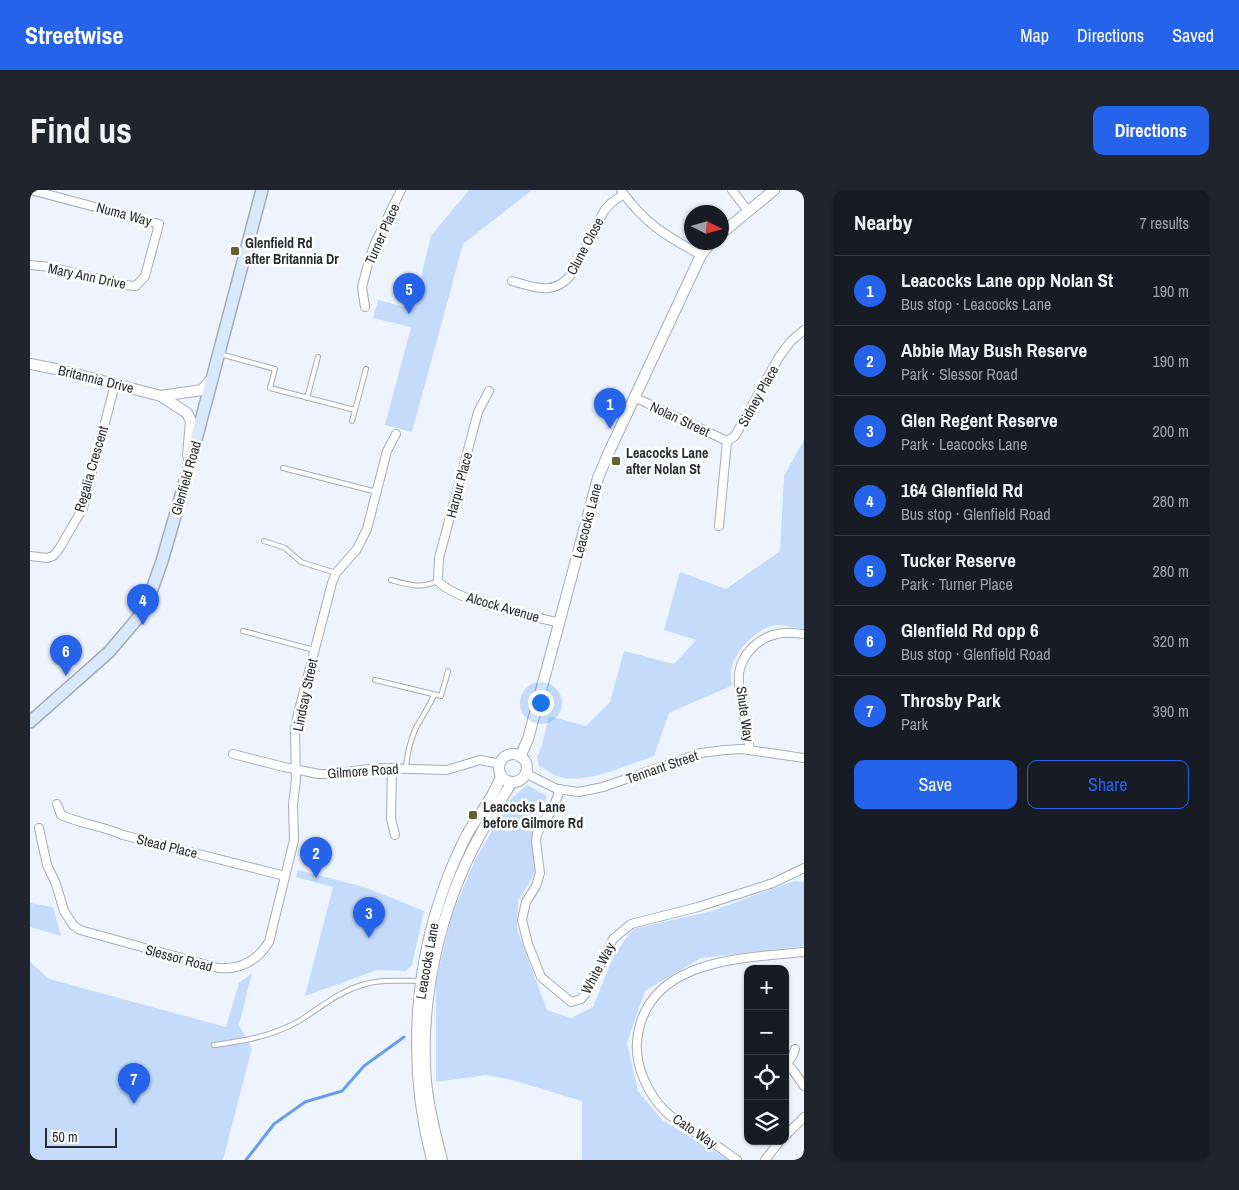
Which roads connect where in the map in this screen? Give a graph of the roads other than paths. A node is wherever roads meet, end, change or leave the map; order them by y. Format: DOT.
graph roads {
  1 [pos="31,190"];
  2 [pos="262,190"];
  3 [pos="402,190"];
  4 [pos="732,190"];
  5 [pos="774,190"];
  6 [pos="622,192"];
  7 [pos="748,211"];
  8 [pos="159,224"];
  9 [pos="729,227"];
  10 [pos="704,250"];
  11 [pos="701,255"];
  12 [pos="30,265"];
  13 [pos="512,281"];
  14 [pos="365,307"];
  15 [pos="804,330"];
  16 [pos="220,354"];
  17 [pos="318,357"];
  18 [pos="30,364"];
  19 [pos="366,369"];
  20 [pos="214,376"];
  21 [pos="115,384"];
  22 [pos="490,391"];
  23 [pos="161,396"];
  24 [pos="634,397"];
  25 [pos="308,398"];
  26 [pos="354,410"];
  27 [pos="352,421"];
  28 [pos="396,434"];
  29 [pos="727,441"];
  30 [pos="283,468"];
  31 [pos="184,485"];
  32 [pos="377,492"];
  33 [pos="719,526"];
  34 [pos="264,541"];
  35 [pos="30,556"];
  36 [pos="336,573"];
  37 [pos="391,580"];
  38 [pos="438,582"];
  39 [pos="560,622"];
  40 [pos="243,631"];
  41 [pos="804,634"];
  42 [pos="314,650"];
  43 [pos="448,671"];
  44 [pos="375,680"];
  45 [pos="434,695"];
  46 [pos="30,722"];
  47 [pos="750,750"];
  48 [pos="233,754"];
  49 [pos="520,757"];
  50 [pos="804,758"];
  51 [pos="500,764"];
  52 [pos="392,768"];
  53 [pos="406,768"];
  54 [pos="296,770"];
  55 [pos="525,773"];
  56 [pos="502,776"];
  57 [pos="512,782"];
  58 [pos="560,789"];
  59 [pos="57,804"];
  60 [pos="39,828"];
  61 [pos="395,835"];
  62 [pos="804,868"];
  63 [pos="804,873"];
  64 [pos="794,874"];
  65 [pos="285,876"];
  66 [pos="804,952"];
  67 [pos="425,981"];
  68 [pos="214,1045"];
  69 [pos="795,1049"];
  70 [pos="789,1060"];
  71 [pos="789,1068"];
  72 [pos="804,1086"];
  73 [pos="804,1117"];
  74 [pos="789,1132"];
  75 [pos="777,1145"];
  76 [pos="432,1160"];
  77 [pos="442,1160"];
  78 [pos="737,1160"];
  79 [pos="765,1160"];
  1 -- 8 [label="street, Numa Way"];
  2 -- 16 [label="main road, Glenfield Road"];
  3 -- 14 [label="street, Turner Place"];
  4 -- 7 [label="street"];
  5 -- 7 [label="street"];
  6 -- 11 [label="street"];
  6 -- 13 [label="street, Clune Close"];
  7 -- 9 [label="street"];
  8 -- 12 [label="street, Mary Ann Drive"];
  10 -- 11 [label="street, Leacocks Lane"];
  11 -- 24 [label="street, Leacocks Lane"];
  15 -- 29 [label="street, Sidney Place"];
  16 -- 20 [label="main road, Glenfield Road"];
  16 -- 25 [label="lane"];
  17 -- 25 [label="lane"];
  18 -- 21 [label="street, Britannia Drive"];
  19 -- 26 [label="lane"];
  20 -- 23 [label="street, Britannia Drive"];
  20 -- 31 [label="main road, Glenfield Road"];
  21 -- 23 [label="street, Britannia Drive"];
  21 -- 35 [label="street, Regalia Crescent"];
  22 -- 38 [label="street, Harpur Place"];
  23 -- 31 [label="street, Britannia Drive"];
  24 -- 29 [label="street, Nolan Street"];
  24 -- 39 [label="street, Leacocks Lane"];
  25 -- 26 [label="lane"];
  26 -- 27 [label="lane"];
  28 -- 32 [label="street, Lindsay Street"];
  29 -- 33 [label="street, Sidney Place"];
  30 -- 32 [label="lane"];
  31 -- 46 [label="main road, Glenfield Road"];
  32 -- 36 [label="street, Lindsay Street"];
  34 -- 36 [label="lane"];
  36 -- 42 [label="street, Lindsay Street"];
  37 -- 38 [label="lane"];
  38 -- 39 [label="street, Alcock Avenue"];
  39 -- 49 [label="street, Leacocks Lane"];
  40 -- 42 [label="lane, Lindsay Street"];
  41 -- 47 [label="street, Shute Way"];
  42 -- 54 [label="street, Lindsay Street"];
  43 -- 45 [label="lane, Gilmore Road"];
  44 -- 45 [label="lane"];
  45 -- 53 [label="lane, Gilmore Road"];
  47 -- 50 [label="street, Tennant Street"];
  47 -- 58 [label="street, Tennant Street"];
  48 -- 54 [label="street, Gilmore Road"];
  49 -- 51 [label="street"];
  49 -- 55 [label="street"];
  51 -- 53 [label="street, Gilmore Road"];
  51 -- 56 [label="street"];
  52 -- 53 [label="street, Gilmore Road"];
  52 -- 54 [label="street, Gilmore Road"];
  52 -- 61 [label="street"];
  54 -- 65 [label="street, Slessor Road"];
  55 -- 57 [label="street"];
  55 -- 58 [label="street, Tennant Street"];
  56 -- 57 [label="street"];
  56 -- 67 [label="street, Leacocks Lane"];
  57 -- 67 [label="street, Leacocks Lane"];
  58 -- 64 [label="street, White Way"];
  59 -- 65 [label="street, Stead Place"];
  60 -- 65 [label="street, Slessor Road"];
  62 -- 64 [label="street, White Way"];
  63 -- 64 [label="street, White Way"];
  66 -- 78 [label="street, Cato Way"];
  67 -- 68 [label="lane"];
  67 -- 76 [label="street, Leacocks Lane"];
  67 -- 77 [label="street, Leacocks Lane"];
  69 -- 70 [label="street"];
  71 -- 72 [label="street"];
  73 -- 74 [label="street"];
  75 -- 79 [label="street"];
}
